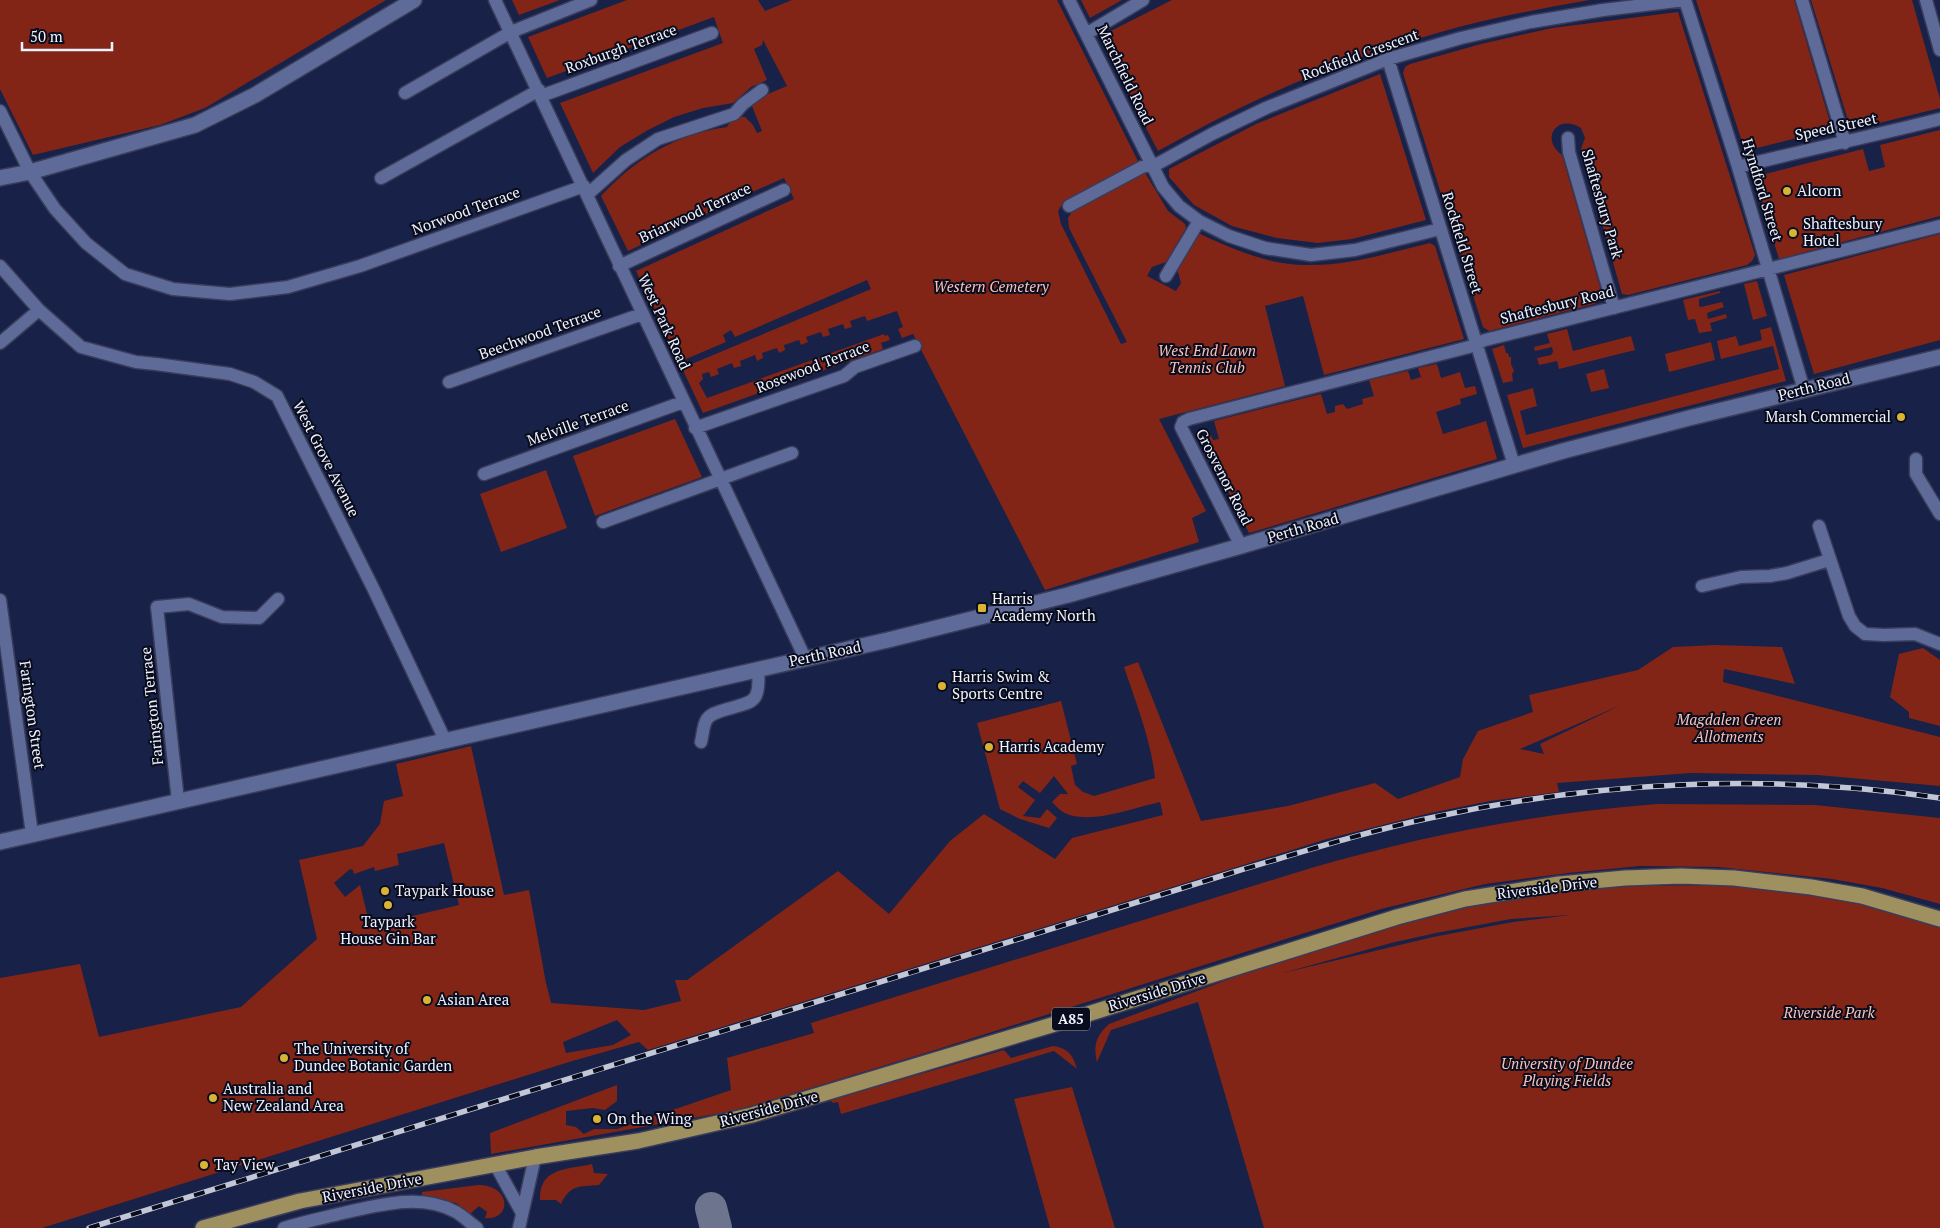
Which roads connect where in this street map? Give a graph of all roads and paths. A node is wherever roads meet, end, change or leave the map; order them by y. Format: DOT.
graph roads {
  1 [pos="414,0"];
  2 [pos="495,0"];
  3 [pos="590,0"];
  4 [pos="1069,0"];
  5 [pos="1143,0"];
  6 [pos="1685,0"];
  7 [pos="1802,0"];
  8 [pos="1926,0"];
  9 [pos="512,32"];
  10 [pos="712,33"];
  11 [pos="1086,34"];
  12 [pos="1940,50"];
  13 [pos="1388,59"];
  14 [pos="762,90"];
  15 [pos="405,93"];
  16 [pos="540,93"];
  17 [pos="0,111"];
  18 [pos="1940,119"];
  19 [pos="1568,138"];
  20 [pos="1845,143"];
  21 [pos="1152,165"];
  22 [pos="1738,167"];
  23 [pos="30,172"];
  24 [pos="0,178"];
  25 [pos="381,178"];
  26 [pos="586,190"];
  27 [pos="784,190"];
  28 [pos="1069,206"];
  29 [pos="1199,221"];
  30 [pos="1940,226"];
  31 [pos="1440,229"];
  32 [pos="0,266"];
  33 [pos="620,266"];
  34 [pos="1769,269"];
  35 [pos="1166,276"];
  36 [pos="1614,308"];
  37 [pos="39,310"];
  38 [pos="642,314"];
  39 [pos="0,343"];
  40 [pos="1477,344"];
  41 [pos="915,346"];
  42 [pos="1940,357"];
  43 [pos="449,382"];
  44 [pos="1804,390"];
  45 [pos="683,402"];
  46 [pos="1183,422"];
  47 [pos="695,428"];
  48 [pos="792,452"];
  49 [pos="1916,459"];
  50 [pos="1514,466"];
  51 [pos="484,474"];
  52 [pos="720,480"];
  53 [pos="1940,514"];
  54 [pos="603,522"];
  55 [pos="1819,526"];
  56 [pos="1248,544"];
  57 [pos="1829,560"];
  58 [pos="1702,586"];
  59 [pos="278,599"];
  60 [pos="0,600"];
  61 [pos="1940,644"];
  62 [pos="804,658"];
  63 [pos="760,668"];
  64 [pos="446,742"];
  65 [pos="701,742"];
  66 [pos="178,801"];
  67 [pos="32,834"];
  68 [pos="0,842"];
  69 [pos="1940,920"];
  70 [pos="535,1157"];
  71 [pos="495,1164"];
  72 [pos="522,1213"];
  73 [pos="203,1228"];
  74 [pos="284,1228"];
  75 [pos="478,1228"];
  76 [pos="519,1228"];
  1 -- 23 [label="street"];
  2 -- 9 [label="street, West Park Road"];
  3 -- 9 [label="street"];
  4 -- 11 [label="street, Marchfield Road"];
  5 -- 11 [label="street"];
  6 -- 13 [label="street, Rockfield Crescent"];
  6 -- 22 [label="street, Hyndford Street"];
  7 -- 20 [label="street"];
  8 -- 12 [label="street"];
  9 -- 15 [label="street"];
  9 -- 16 [label="street, West Park Road"];
  10 -- 16 [label="street, Roxburgh Terrace"];
  11 -- 21 [label="street, Marchfield Road"];
  13 -- 21 [label="street, Rockfield Crescent"];
  13 -- 31 [label="street, Rockfield Street"];
  14 -- 26 [label="street"];
  16 -- 25 [label="street, Roxburgh Terrace"];
  16 -- 26 [label="street, West Park Road"];
  17 -- 23 [label="street, Norwood Terrace"];
  18 -- 20 [label="street, Speed Street"];
  19 -- 36 [label="street, Shaftesbury Park"];
  20 -- 22 [label="street, Speed Street"];
  21 -- 28 [label="street, Rockfield Crescent"];
  21 -- 29 [label="street, Marchfield Road"];
  22 -- 34 [label="street, Hyndford Street"];
  23 -- 24 [label="street"];
  23 -- 26 [label="street, Norwood Terrace"];
  26 -- 33 [label="street, West Park Road"];
  27 -- 33 [label="street, Briarwood Terrace"];
  29 -- 31 [label="street, Marchfield Road"];
  29 -- 35 [label="street"];
  30 -- 34 [label="street, Shaftesbury Road"];
  31 -- 40 [label="street, Rockfield Street"];
  32 -- 37 [label="street, West Grove Avenue"];
  33 -- 38 [label="street, West Park Road"];
  34 -- 36 [label="street, Shaftesbury Road"];
  34 -- 44 [label="street, Hyndford Street"];
  36 -- 40 [label="street, Shaftesbury Road"];
  37 -- 39 [label="street"];
  37 -- 64 [label="street, West Grove Avenue"];
  38 -- 43 [label="street, Beechwood Terrace"];
  38 -- 45 [label="street, West Park Road"];
  40 -- 46 [label="street, Shaftesbury Road"];
  40 -- 50 [label="street, Rockfield Street"];
  41 -- 47 [label="street, Rosewood Terrace"];
  42 -- 44 [label="street, Perth Road"];
  44 -- 50 [label="street, Perth Road"];
  45 -- 47 [label="street, West Park Road"];
  45 -- 51 [label="street, Melville Terrace"];
  46 -- 56 [label="street, Grosvenor Road"];
  47 -- 52 [label="street, West Park Road"];
  48 -- 52 [label="street"];
  49 -- 53 [label="street"];
  50 -- 56 [label="street, Perth Road"];
  52 -- 54 [label="street"];
  52 -- 62 [label="street, West Park Road"];
  55 -- 57 [label="street"];
  56 -- 62 [label="street, Perth Road"];
  57 -- 58 [label="street"];
  57 -- 61 [label="street"];
  59 -- 66 [label="street, Farington Terrace"];
  60 -- 67 [label="street, Farington Street"];
  62 -- 63 [label="street, Perth Road"];
  63 -- 64 [label="street, Perth Road"];
  63 -- 65 [label="street"];
  64 -- 66 [label="street, Perth Road"];
  66 -- 67 [label="street, Perth Road"];
  67 -- 68 [label="street, Perth Road"];
  69 -- 70 [label="main road, Riverside Drive / A85"];
  70 -- 71 [label="main road, Riverside Drive / A85"];
  70 -- 72 [label="street"];
  71 -- 72 [label="street"];
  71 -- 73 [label="main road, Riverside Drive / A85"];
  72 -- 76 [label="street"];
  74 -- 75 [label="street"];
}
